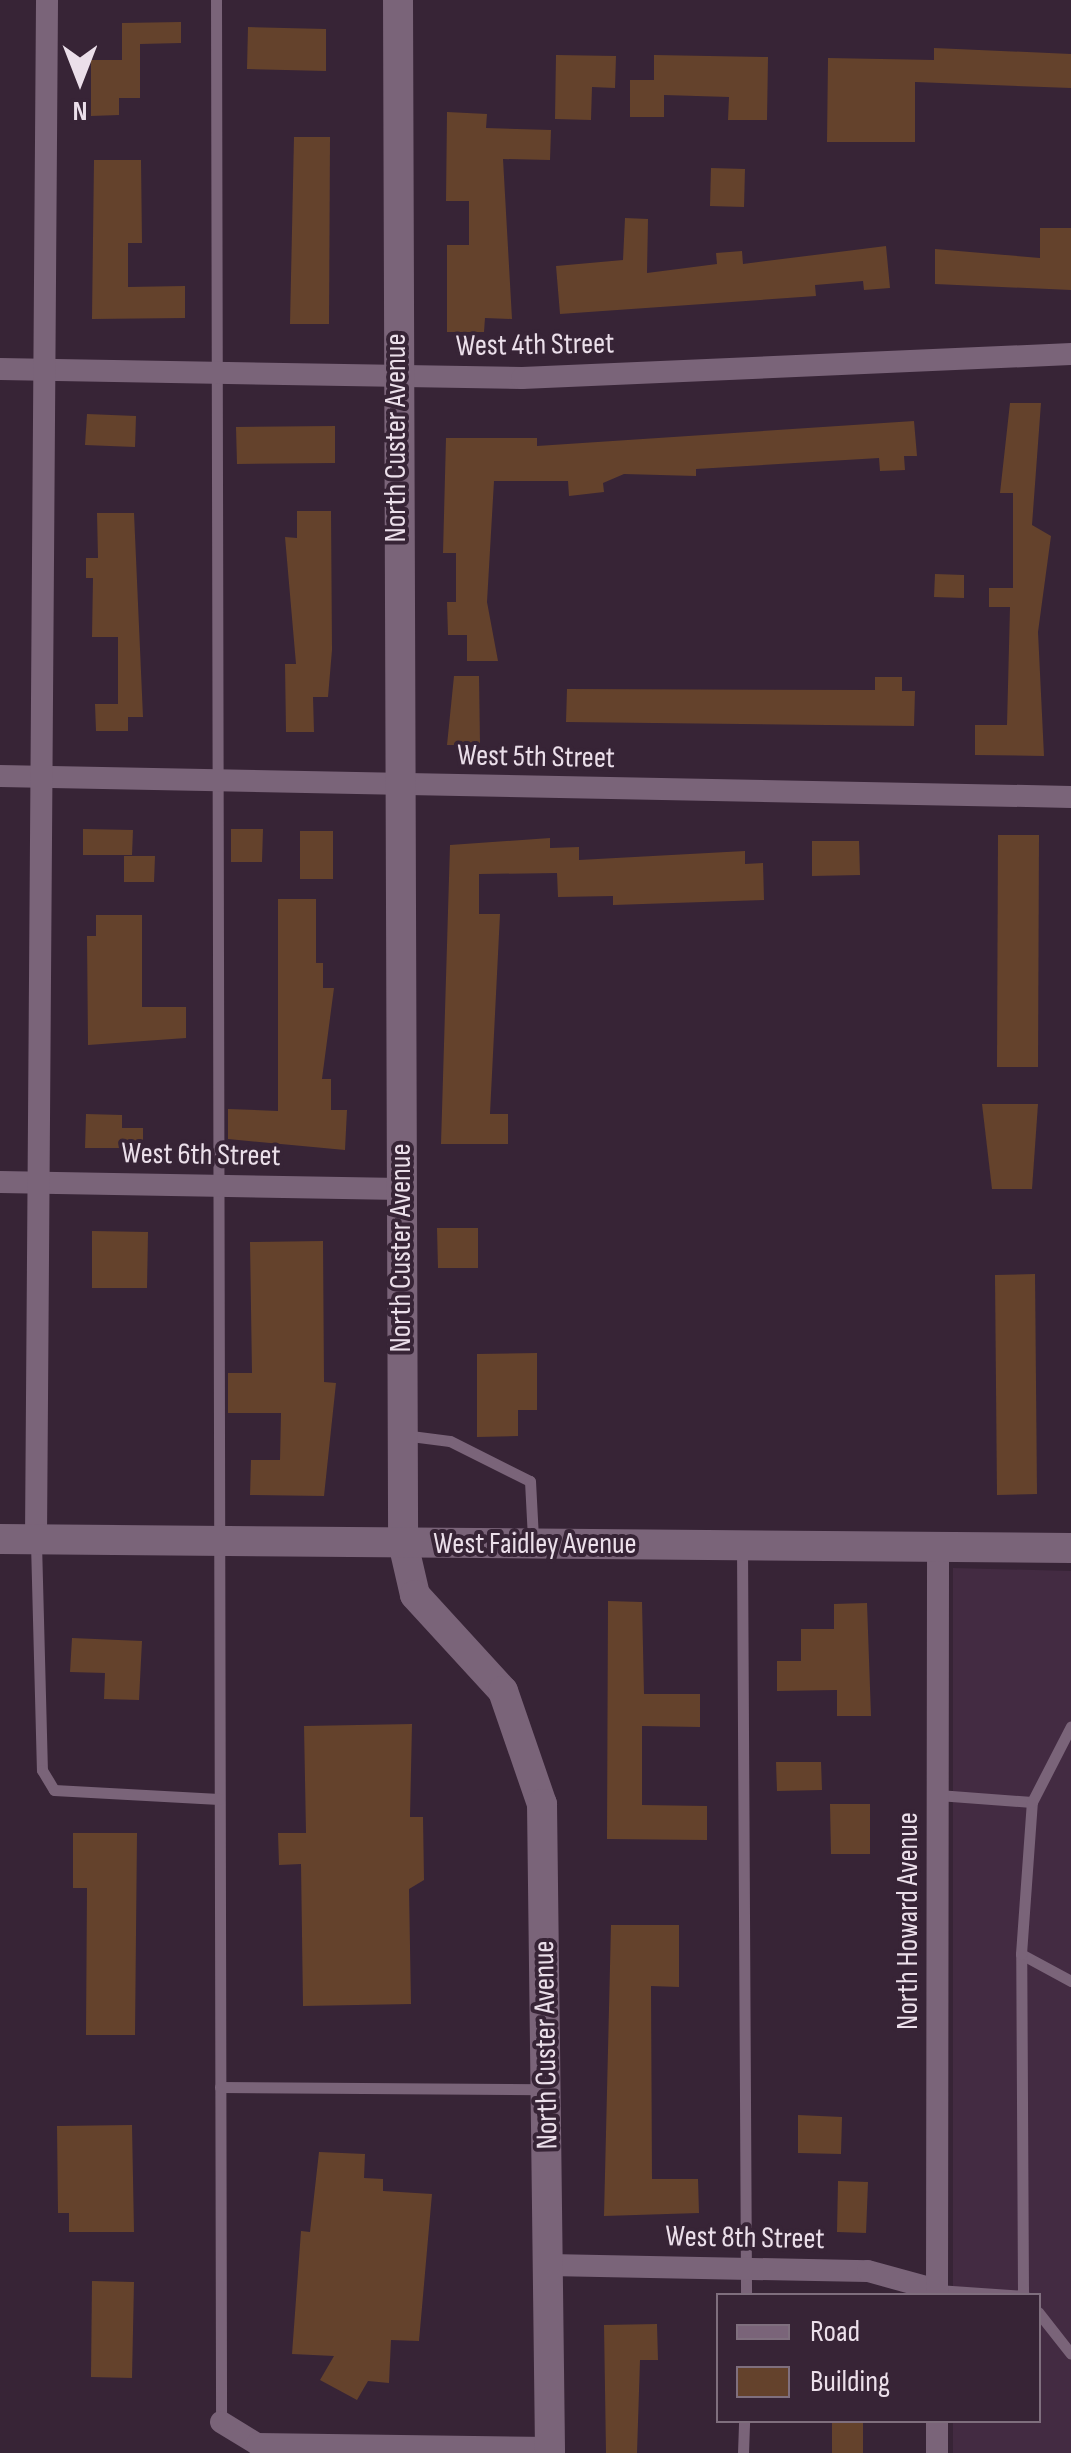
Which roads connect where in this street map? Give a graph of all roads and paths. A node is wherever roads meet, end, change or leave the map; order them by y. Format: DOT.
graph roads {
  1 [pos="47,0"];
  2 [pos="216,0"];
  3 [pos="398,0"];
  4 [pos="1071,354"];
  5 [pos="0,368"];
  6 [pos="50,370"];
  7 [pos="216,373"];
  8 [pos="395,376"];
  9 [pos="0,776"];
  10 [pos="47,777"];
  11 [pos="217,781"];
  12 [pos="400,784"];
  13 [pos="1071,797"];
  14 [pos="0,1182"];
  15 [pos="44,1182"];
  16 [pos="218,1186"];
  17 [pos="401,1189"];
  18 [pos="402,1435"];
  19 [pos="0,1539"];
  20 [pos="36,1539"];
  21 [pos="219,1541"];
  22 [pos="403,1543"];
  23 [pos="533,1544"];
  24 [pos="742,1545"];
  25 [pos="938,1546"];
  26 [pos="1071,1548"];
  27 [pos="1071,1726"];
  28 [pos="938,1795"];
  29 [pos="220,1800"];
  30 [pos="1032,1802"];
  31 [pos="1021,1954"];
  32 [pos="1071,1981"];
  33 [pos="220,2087"];
  34 [pos="546,2089"];
  35 [pos="548,2265"];
  36 [pos="747,2268"];
  37 [pos="746,2293"];
  38 [pos="938,2293"];
  39 [pos="1024,2293"];
  40 [pos="1041,2316"];
  41 [pos="1071,2354"];
  42 [pos="221,2422"];
  43 [pos="744,2423"];
  44 [pos="938,2423"];
  45 [pos="550,2451"];
  46 [pos="744,2453"];
  47 [pos="938,2453"];
  1 -- 6 [label="street"];
  2 -- 7 [label="lane"];
  3 -- 8 [label="street, North Custer Avenue"];
  4 -- 8 [label="street, West 4th Street"];
  5 -- 6 [label="street, West 4th Street"];
  6 -- 7 [label="street, West 4th Street"];
  6 -- 10 [label="street"];
  7 -- 8 [label="street, West 4th Street"];
  7 -- 11 [label="lane"];
  8 -- 12 [label="street, North Custer Avenue"];
  9 -- 10 [label="street, West 5th Street"];
  10 -- 11 [label="street, West 5th Street"];
  10 -- 15 [label="street"];
  11 -- 12 [label="street, West 5th Street"];
  11 -- 16 [label="lane"];
  12 -- 13 [label="street, West 5th Street"];
  12 -- 17 [label="street, North Custer Avenue"];
  14 -- 15 [label="street, West 6th Street"];
  15 -- 16 [label="street, West 6th Street"];
  15 -- 20 [label="street"];
  16 -- 17 [label="street, West 6th Street"];
  16 -- 21 [label="lane"];
  17 -- 18 [label="street, North Custer Avenue"];
  18 -- 22 [label="street, North Custer Avenue"];
  18 -- 23 [label="lane"];
  19 -- 20 [label="street, West Faidley Avenue"];
  20 -- 21 [label="street, West Faidley Avenue"];
  20 -- 29 [label="lane"];
  21 -- 22 [label="street, West Faidley Avenue"];
  21 -- 29 [label="lane"];
  22 -- 23 [label="street, West Faidley Avenue"];
  22 -- 34 [label="street, North Custer Avenue"];
  23 -- 24 [label="street, West Faidley Avenue"];
  24 -- 25 [label="street, West Faidley Avenue"];
  24 -- 36 [label="lane"];
  25 -- 26 [label="street, West Faidley Avenue"];
  25 -- 28 [label="street, North Howard Avenue"];
  27 -- 30 [label="lane"];
  28 -- 30 [label="lane"];
  28 -- 38 [label="street, North Howard Avenue"];
  29 -- 33 [label="lane"];
  30 -- 31 [label="lane"];
  31 -- 32 [label="lane"];
  31 -- 39 [label="lane"];
  33 -- 34 [label="lane"];
  33 -- 42 [label="lane"];
  34 -- 35 [label="street, North Custer Avenue"];
  35 -- 36 [label="street, West 8th Street"];
  35 -- 45 [label="street, North Custer Avenue"];
  36 -- 37 [label="lane"];
  36 -- 38 [label="street, West 8th Street"];
  40 -- 41 [label="lane"];
  42 -- 45 [label="street"];
  43 -- 46 [label="lane"];
  44 -- 47 [label="street"];
}
